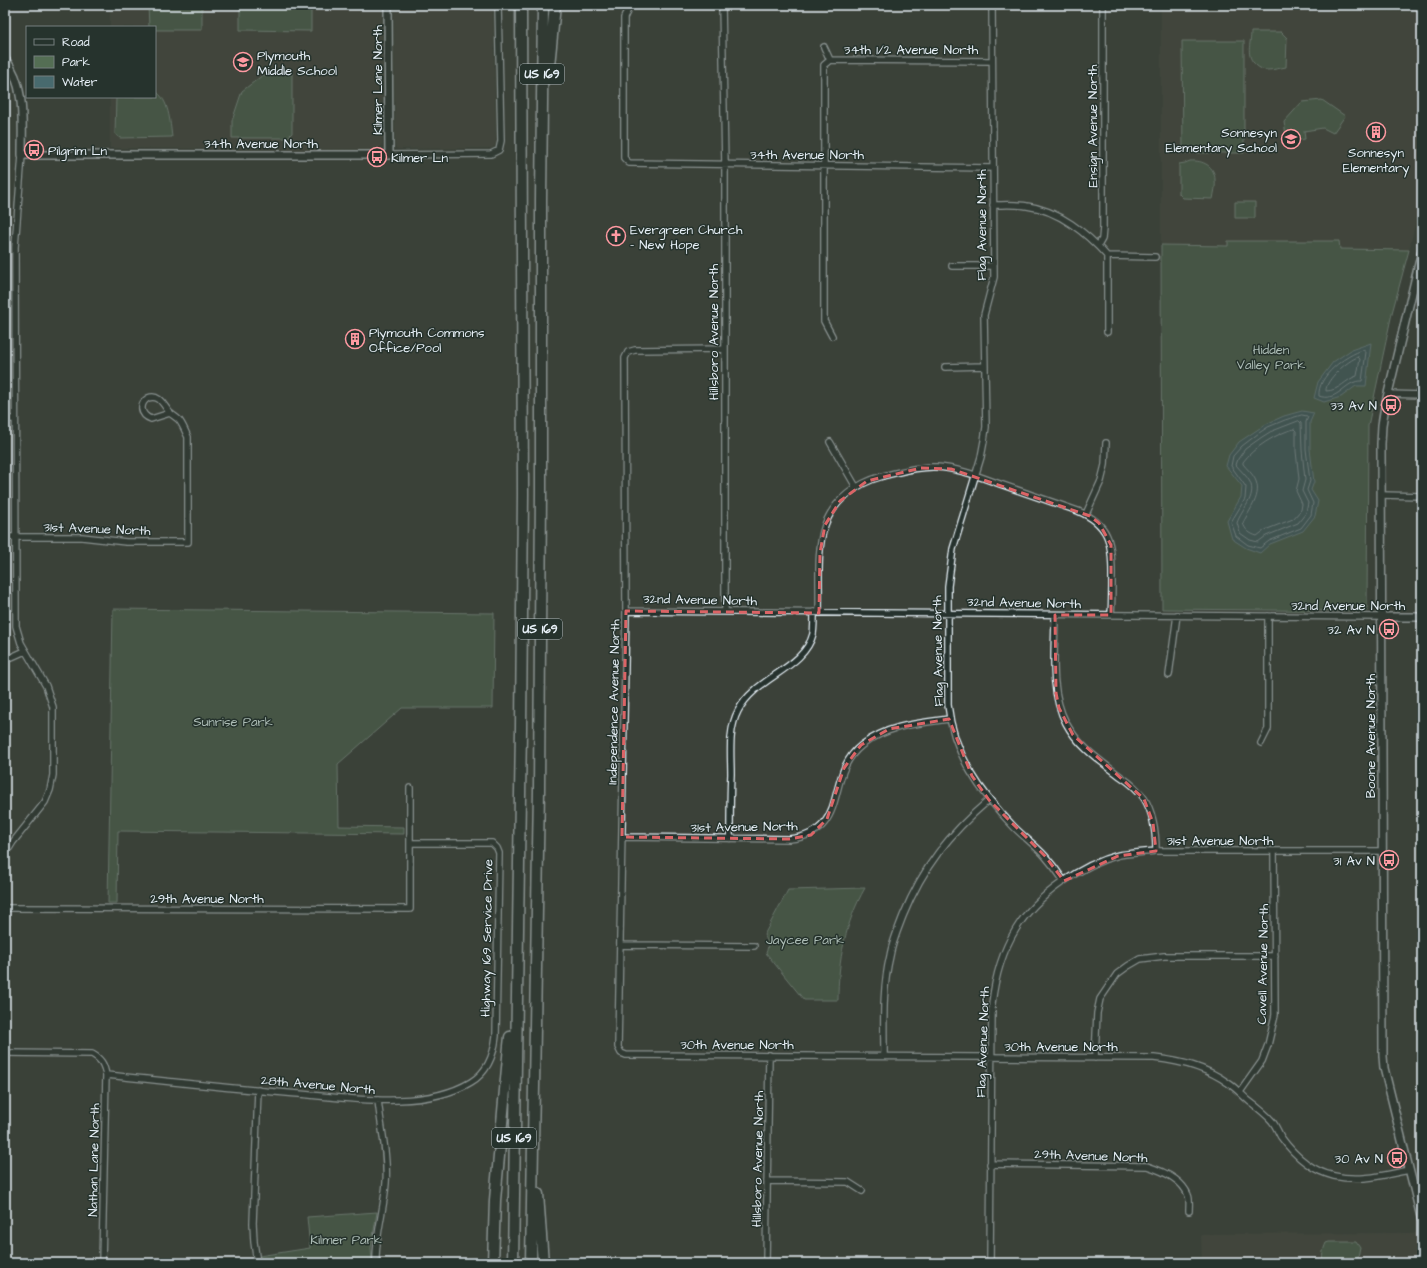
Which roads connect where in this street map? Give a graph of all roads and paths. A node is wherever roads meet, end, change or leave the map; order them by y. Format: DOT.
graph roads {
  1 [pos="388,5"];
  2 [pos="498,5"];
  3 [pos="515,5"];
  4 [pos="521,5"];
  5 [pos="543,5"];
  6 [pos="555,5"];
  7 [pos="630,5"];
  8 [pos="722,5"];
  9 [pos="992,5"];
  10 [pos="1103,5"];
  11 [pos="824,47"];
  12 [pos="5,60"];
  13 [pos="830,60"];
  14 [pos="992,61"];
  15 [pos="521,94"];
  16 [pos="541,143"];
  17 [pos="22,155"];
  18 [pos="389,155"];
  19 [pos="724,165"];
  20 [pos="824,165"];
  21 [pos="992,168"];
  22 [pos="993,205"];
  23 [pos="1098,246"];
  24 [pos="1422,251"];
  25 [pos="1107,256"];
  26 [pos="1155,257"];
  27 [pos="952,266"];
  28 [pos="994,266"];
  29 [pos="1107,332"];
  30 [pos="832,336"];
  31 [pos="724,349"];
  32 [pos="985,366"];
  33 [pos="945,367"];
  34 [pos="1388,394"];
  35 [pos="1422,395"];
  36 [pos="170,412"];
  37 [pos="5,419"];
  38 [pos="15,419"];
  39 [pos="830,442"];
  40 [pos="1106,442"];
  41 [pos="975,475"];
  42 [pos="856,487"];
  43 [pos="1381,496"];
  44 [pos="1422,496"];
  45 [pos="1086,514"];
  46 [pos="16,536"];
  47 [pos="5,537"];
  48 [pos="626,611"];
  49 [pos="725,612"];
  50 [pos="817,612"];
  51 [pos="948,613"];
  52 [pos="1055,615"];
  53 [pos="1112,615"];
  54 [pos="1177,615"];
  55 [pos="1268,616"];
  56 [pos="1381,616"];
  57 [pos="1422,617"];
  58 [pos="25,651"];
  59 [pos="5,660"];
  60 [pos="1169,675"];
  61 [pos="949,719"];
  62 [pos="1261,743"];
  63 [pos="410,788"];
  64 [pos="989,800"];
  65 [pos="622,837"];
  66 [pos="730,839"];
  67 [pos="410,843"];
  68 [pos="1156,851"];
  69 [pos="1274,851"];
  70 [pos="1382,851"];
  71 [pos="5,855"];
  72 [pos="1064,881"];
  73 [pos="5,908"];
  74 [pos="621,945"];
  75 [pos="754,946"];
  76 [pos="1274,956"];
  77 [pos="516,1013"];
  78 [pos="496,1036"];
  79 [pos="621,1052"];
  80 [pos="5,1053"];
  81 [pos="769,1055"];
  82 [pos="884,1056"];
  83 [pos="992,1057"];
  84 [pos="1095,1058"];
  85 [pos="106,1075"];
  86 [pos="258,1090"];
  87 [pos="1240,1092"];
  88 [pos="378,1100"];
  89 [pos="534,1114"];
  90 [pos="990,1164"];
  91 [pos="1409,1170"];
  92 [pos="767,1181"];
  93 [pos="862,1191"];
  94 [pos="1189,1211"];
  95 [pos="1422,1221"];
  96 [pos="102,1263"];
  97 [pos="258,1263"];
  98 [pos="376,1263"];
  99 [pos="493,1263"];
  100 [pos="513,1263"];
  101 [pos="531,1263"];
  102 [pos="543,1263"];
  103 [pos="766,1263"];
  104 [pos="990,1263"];
  1 -- 18 [label="street, Kilmer Lane North"];
  2 -- 18 [label="street, 34th Avenue North"];
  3 -- 15 [label="highway"];
  4 -- 15 [label="highway, US 169"];
  5 -- 16 [label="highway, US 169"];
  6 -- 16 [label="highway"];
  7 -- 19 [label="street, 34th Avenue North"];
  8 -- 19 [label="street, Hillsboro Avenue North"];
  9 -- 14 [label="street, Flag Avenue North"];
  10 -- 23 [label="street, Ensign Avenue North"];
  11 -- 13 [label="street"];
  12 -- 17 [label="street"];
  13 -- 14 [label="street, 34th 1/2 Avenue North"];
  13 -- 20 [label="street"];
  14 -- 21 [label="street, Flag Avenue North"];
  15 -- 77 [label="highway, US 169"];
  16 -- 89 [label="highway, US 169"];
  17 -- 18 [label="street, 34th Avenue North"];
  17 -- 38 [label="street"];
  19 -- 20 [label="street, 34th Avenue North"];
  19 -- 31 [label="street, Hillsboro Avenue North"];
  20 -- 21 [label="street, 34th Avenue North"];
  20 -- 30 [label="street"];
  21 -- 22 [label="street, Flag Avenue North"];
  22 -- 23 [label="street"];
  22 -- 28 [label="street, Flag Avenue North"];
  23 -- 25 [label="street"];
  24 -- 34 [label="street, Boone Avenue North"];
  25 -- 26 [label="street"];
  25 -- 29 [label="street"];
  27 -- 28 [label="street"];
  28 -- 32 [label="street, Flag Avenue North"];
  31 -- 48 [label="street, Independence Avenue North"];
  31 -- 49 [label="street, Hillsboro Avenue North"];
  32 -- 33 [label="street"];
  32 -- 41 [label="street, Flag Avenue North"];
  34 -- 35 [label="street"];
  34 -- 43 [label="street, Boone Avenue North"];
  36 -- 36 [label="street"];
  36 -- 46 [label="street, 31st Avenue North"];
  37 -- 38 [label="street"];
  38 -- 46 [label="street"];
  39 -- 42 [label="street"];
  40 -- 45 [label="street"];
  41 -- 42 [label="street"];
  41 -- 45 [label="street"];
  41 -- 51 [label="street, Flag Avenue North"];
  42 -- 50 [label="street"];
  43 -- 44 [label="street"];
  43 -- 56 [label="street, Boone Avenue North"];
  45 -- 53 [label="street"];
  46 -- 47 [label="street, 31st Avenue North"];
  46 -- 58 [label="street"];
  48 -- 49 [label="street, 32nd Avenue North"];
  48 -- 65 [label="street, Independence Avenue North"];
  49 -- 50 [label="street, 32nd Avenue North"];
  50 -- 51 [label="street, 32nd Avenue North"];
  50 -- 66 [label="street"];
  51 -- 52 [label="street, 32nd Avenue North"];
  51 -- 61 [label="street, Flag Avenue North"];
  52 -- 53 [label="street, 32nd Avenue North"];
  52 -- 68 [label="street"];
  53 -- 54 [label="street, 32nd Avenue North"];
  54 -- 55 [label="street, 32nd Avenue North"];
  54 -- 60 [label="street"];
  55 -- 56 [label="street, 32nd Avenue North"];
  55 -- 62 [label="street"];
  56 -- 57 [label="street, 32nd Avenue North"];
  56 -- 70 [label="street, Boone Avenue North"];
  58 -- 59 [label="street"];
  58 -- 71 [label="street"];
  61 -- 64 [label="street, Flag Avenue North"];
  61 -- 66 [label="street, 31st Avenue North"];
  63 -- 67 [label="street"];
  64 -- 72 [label="street, Flag Avenue North"];
  64 -- 82 [label="street"];
  65 -- 66 [label="street, 31st Avenue North"];
  65 -- 74 [label="street, Independence Avenue North"];
  67 -- 73 [label="street, 29th Avenue North"];
  67 -- 78 [label="street, Highway 169 Service Drive"];
  68 -- 69 [label="street, 31st Avenue North"];
  68 -- 72 [label="street, 31st Avenue North"];
  69 -- 70 [label="street, 31st Avenue North"];
  69 -- 76 [label="street, Cavell Avenue North"];
  70 -- 91 [label="street, Boone Avenue North"];
  72 -- 83 [label="street, Flag Avenue North"];
  74 -- 75 [label="street"];
  74 -- 79 [label="street, Independence Avenue North"];
  76 -- 84 [label="street"];
  76 -- 87 [label="street, Cavell Avenue North"];
  77 -- 99 [label="highway"];
  77 -- 100 [label="highway, US 169"];
  78 -- 88 [label="street, 28th Avenue North"];
  79 -- 81 [label="street, 30th Avenue North"];
  80 -- 85 [label="street, Nathan Lane North"];
  81 -- 82 [label="street, 30th Avenue North"];
  81 -- 92 [label="street, Hillsboro Avenue North"];
  82 -- 83 [label="street, 30th Avenue North"];
  83 -- 84 [label="street, 30th Avenue North"];
  83 -- 90 [label="street, Flag Avenue North"];
  84 -- 87 [label="street, 30th Avenue North"];
  85 -- 86 [label="street, 28th Avenue North"];
  85 -- 96 [label="street, Nathan Lane North"];
  86 -- 88 [label="street, 28th Avenue North"];
  86 -- 97 [label="street"];
  87 -- 91 [label="street, 30th Avenue North"];
  88 -- 98 [label="street"];
  89 -- 101 [label="highway, US 169"];
  89 -- 102 [label="highway"];
  90 -- 94 [label="street, 29th Avenue North"];
  90 -- 104 [label="street, Flag Avenue North"];
  91 -- 95 [label="street, Boone Avenue North"];
  92 -- 93 [label="street"];
  92 -- 103 [label="street, Hillsboro Avenue North"];
}
